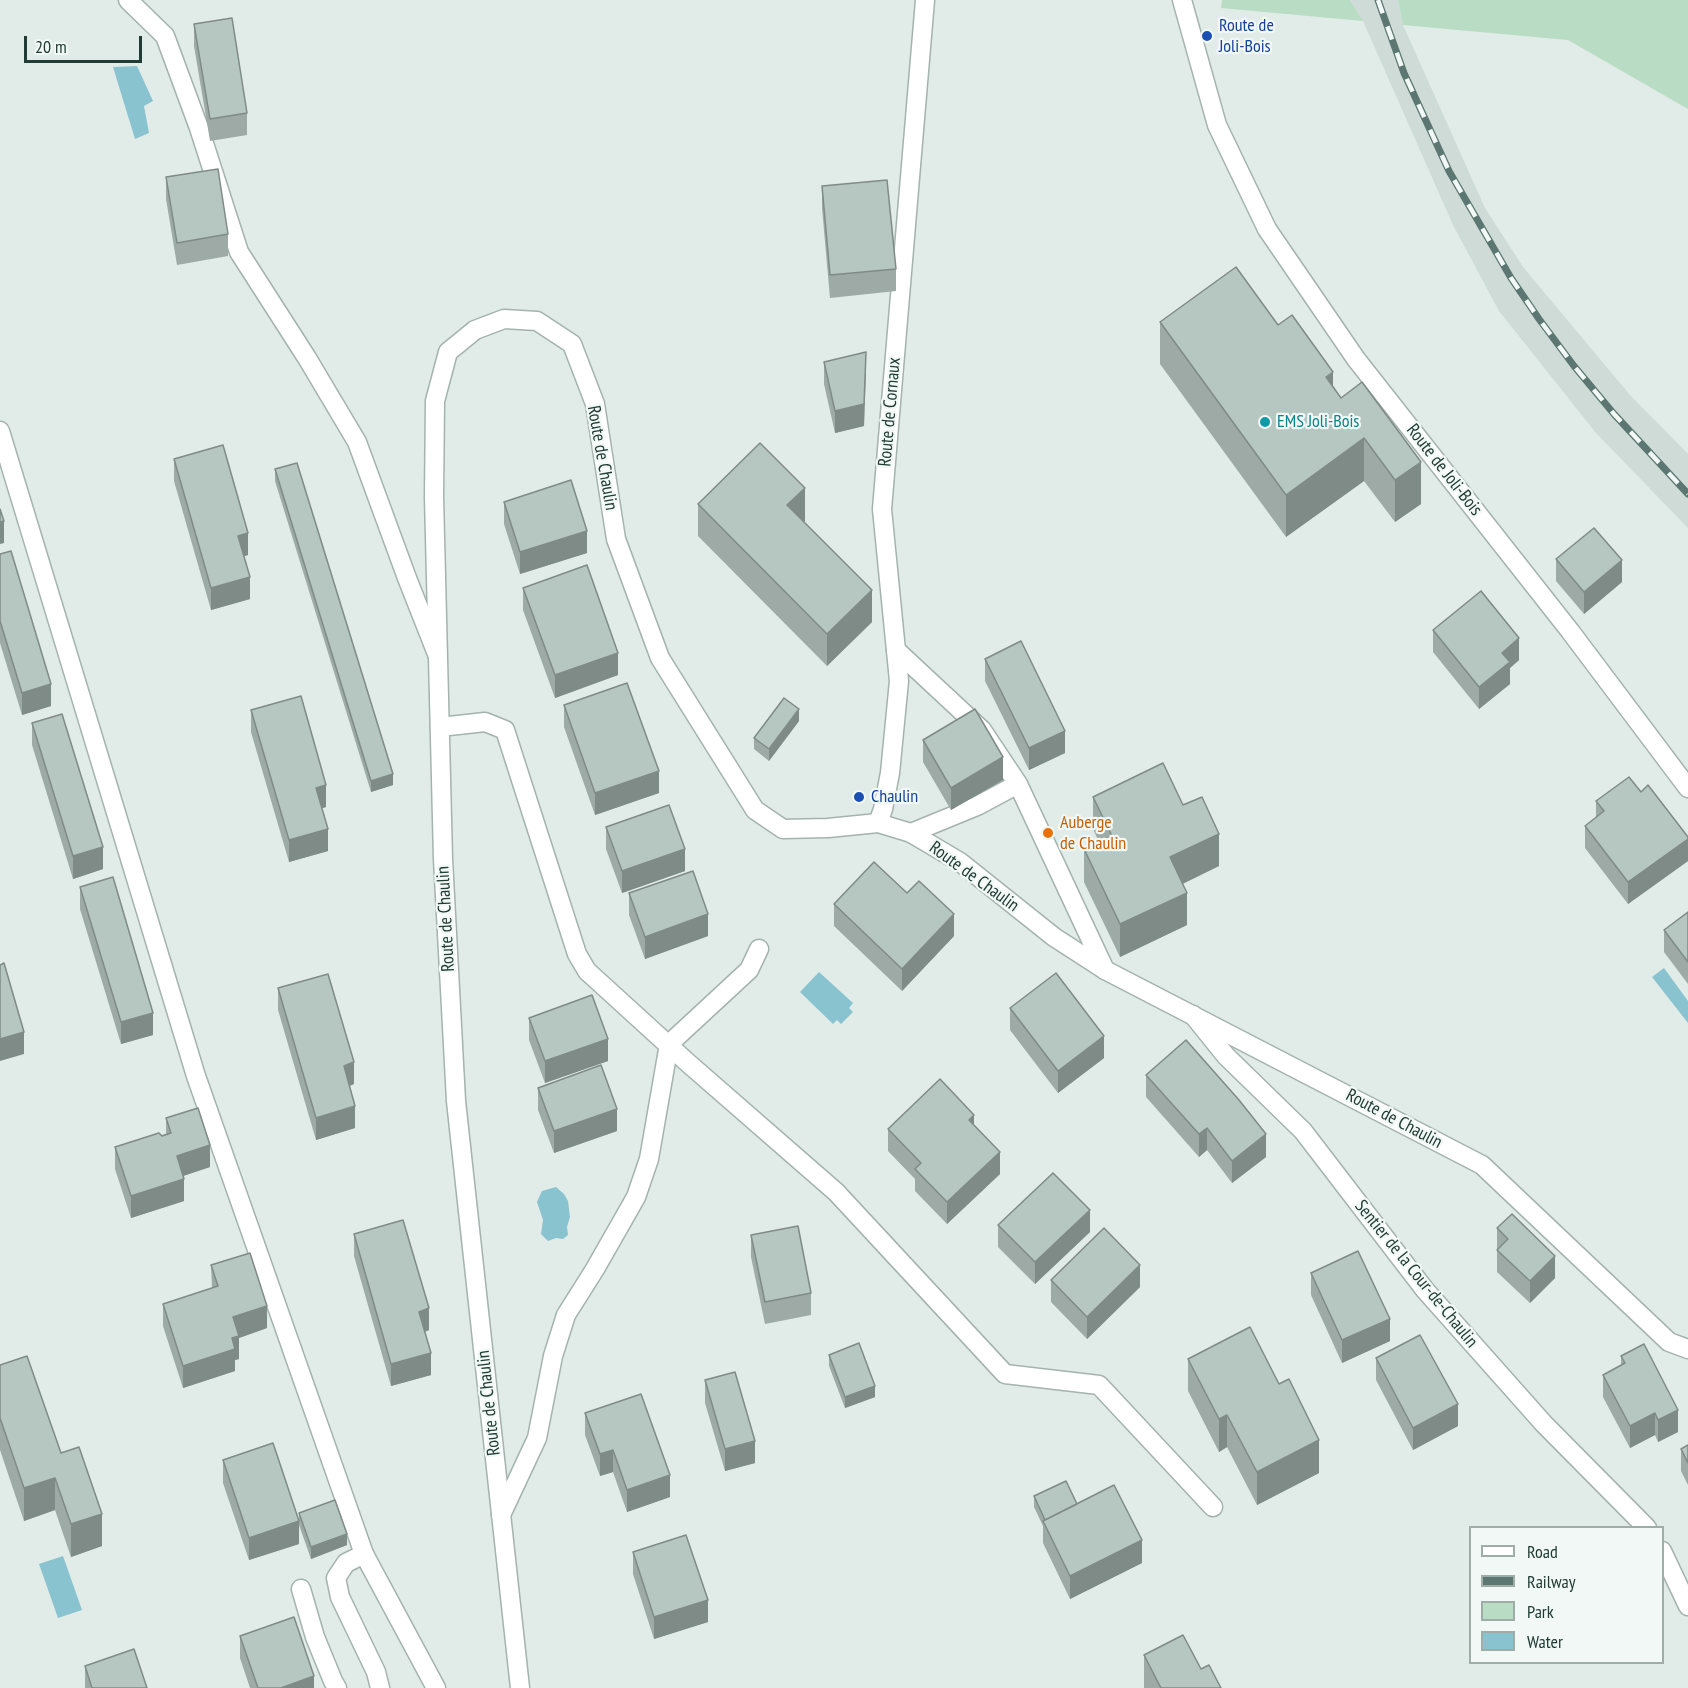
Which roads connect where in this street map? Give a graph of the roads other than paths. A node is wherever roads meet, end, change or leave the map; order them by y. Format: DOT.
graph roads {
  1 [pos="128,0"];
  2 [pos="926,0"];
  3 [pos="1182,0"];
  4 [pos="0,430"];
  5 [pos="896,650"];
  6 [pos="438,656"];
  7 [pos="440,727"];
  8 [pos="1018,784"];
  9 [pos="1688,788"];
  10 [pos="878,823"];
  11 [pos="911,833"];
  12 [pos="759,949"];
  13 [pos="1105,970"];
  14 [pos="1192,1014"];
  15 [pos="669,1044"];
  16 [pos="1688,1349"];
  17 [pos="1213,1508"];
  18 [pos="501,1515"];
  19 [pos="1646,1526"];
  20 [pos="363,1554"];
  21 [pos="1664,1555"];
  22 [pos="301,1589"];
  23 [pos="1688,1606"];
  24 [pos="337,1688"];
  25 [pos="380,1688"];
  26 [pos="436,1688"];
  27 [pos="520,1688"];
  1 -- 6 [label="street"];
  2 -- 5 [label="street, Route de Cornaux"];
  3 -- 9 [label="street, Route de Joli-Bois"];
  4 -- 20 [label="street"];
  5 -- 8 [label="street"];
  5 -- 10 [label="street, Route de Cornaux"];
  6 -- 7 [label="street, Route de Chaulin"];
  6 -- 10 [label="street, Route de Chaulin"];
  7 -- 15 [label="street"];
  7 -- 18 [label="street, Route de Chaulin"];
  8 -- 11 [label="street"];
  8 -- 13 [label="street"];
  10 -- 11 [label="street, Route de Chaulin"];
  11 -- 13 [label="street, Route de Chaulin"];
  12 -- 15 [label="street"];
  13 -- 14 [label="street, Route de Chaulin"];
  14 -- 16 [label="street, Route de Chaulin"];
  14 -- 19 [label="street, Sentier de la Cour-de-Chaulin"];
  15 -- 17 [label="street"];
  15 -- 18 [label="street"];
  18 -- 27 [label="street, Route de Chaulin"];
  20 -- 25 [label="street"];
  20 -- 26 [label="street"];
  21 -- 23 [label="street"];
  22 -- 24 [label="street"];
}
